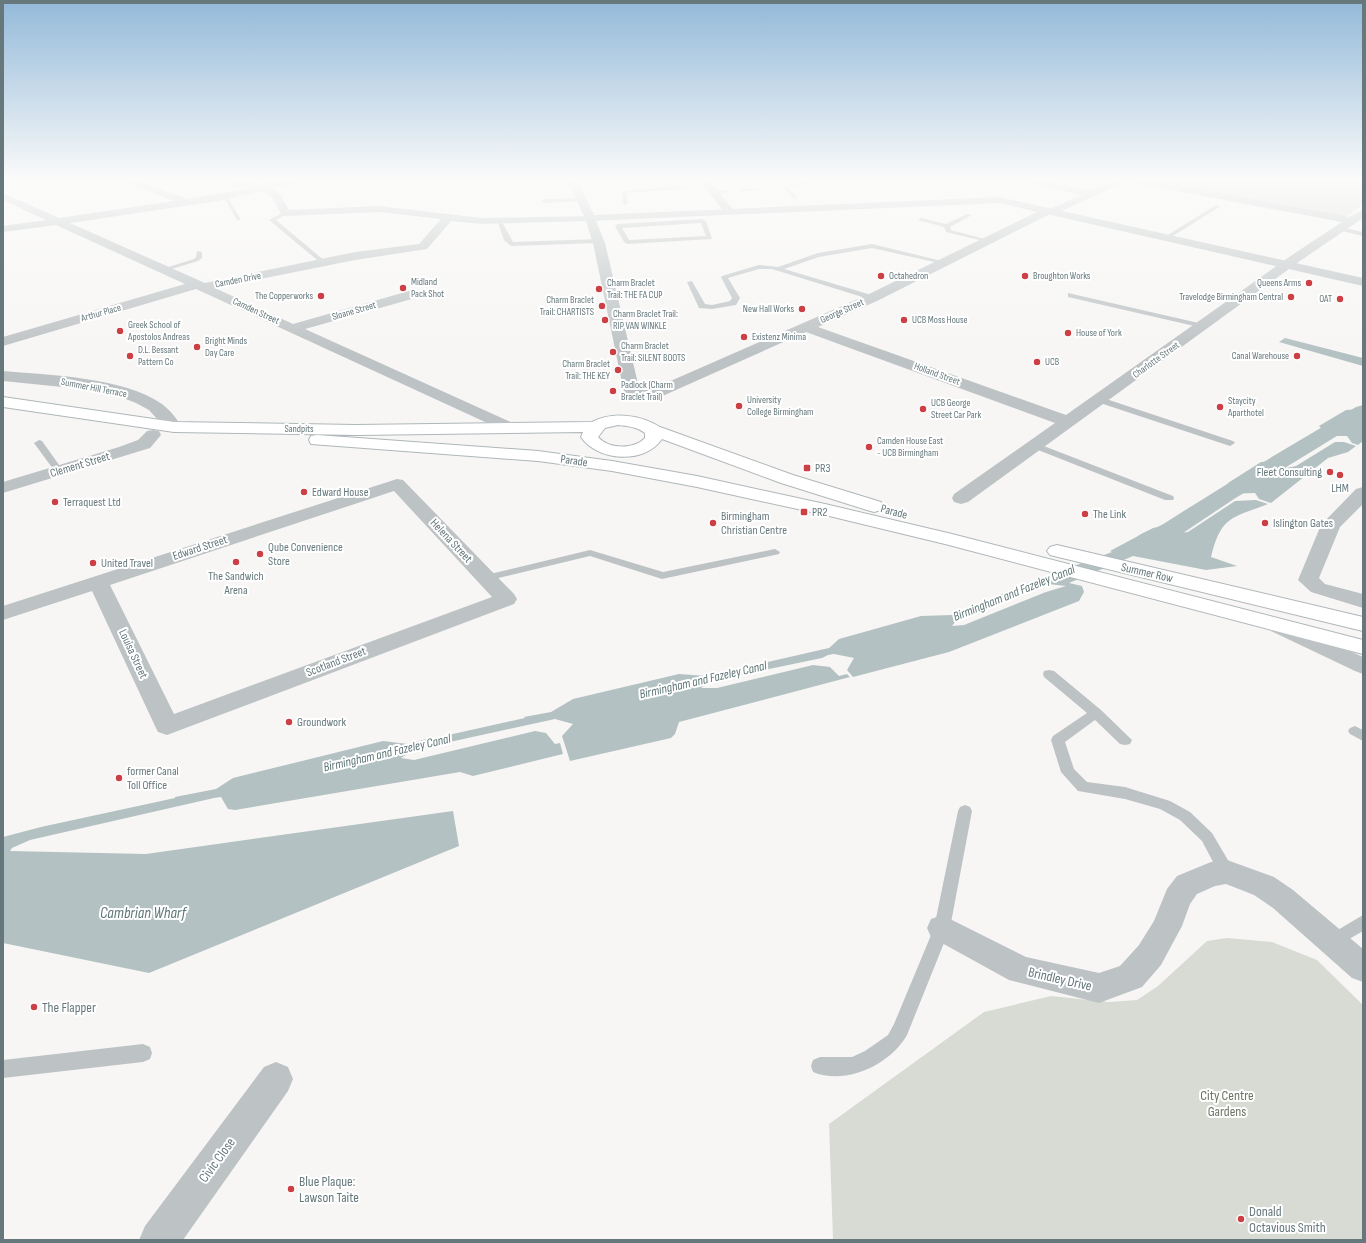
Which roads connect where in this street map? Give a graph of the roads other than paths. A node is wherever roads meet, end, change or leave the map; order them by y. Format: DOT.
graph roads {
  1 [pos="96,238"];
  2 [pos="294,238"];
  3 [pos="431,238"];
  4 [pos="505,238"];
  5 [pos="597,238"];
  6 [pos="625,238"];
  7 [pos="710,238"];
  8 [pos="974,238"];
  9 [pos="993,238"];
  10 [pos="1166,238"];
  11 [pos="1327,238"];
  12 [pos="598,241"];
  13 [pos="986,241"];
  14 [pos="199,252"];
  15 [pos="324,262"];
  16 [pos="944,262"];
  17 [pos="1287,265"];
  18 [pos="165,269"];
  19 [pos="778,269"];
  20 [pos="690,282"];
  21 [pos="1363,282"];
  22 [pos="201,286"];
  23 [pos="414,294"];
  24 [pos="1071,295"];
  25 [pos="872,298"];
  26 [pos="1203,326"];
  27 [pos="805,327"];
  28 [pos="294,328"];
  29 [pos="3,342"];
  30 [pos="3,376"];
  31 [pos="1100,400"];
  32 [pos="3,402"];
  33 [pos="3,417"];
  34 [pos="1070,422"];
  35 [pos="174,427"];
  36 [pos="509,428"];
  37 [pos="153,435"];
  38 [pos="594,435"];
  39 [pos="650,438"];
  40 [pos="317,440"];
  41 [pos="39,443"];
  42 [pos="1230,443"];
  43 [pos="1036,446"];
  44 [pos="59,471"];
  45 [pos="397,484"];
  46 [pos="3,488"];
  47 [pos="1363,493"];
  48 [pos="961,498"];
  49 [pos="1169,498"];
  50 [pos="828,509"];
  51 [pos="931,522"];
  52 [pos="775,552"];
  53 [pos="1043,562"];
  54 [pos="486,578"];
  55 [pos="98,582"];
  56 [pos="506,599"];
  57 [pos="1363,601"];
  58 [pos="3,613"];
  59 [pos="1273,624"];
  60 [pos="1363,624"];
  61 [pos="1363,648"];
  62 [pos="1363,666"];
  63 [pos="1049,674"];
  64 [pos="1096,713"];
  65 [pos="167,726"];
  66 [pos="1125,740"];
  67 [pos="965,811"];
  68 [pos="1227,872"];
  69 [pos="1363,922"];
  70 [pos="942,928"];
  71 [pos="1332,942"];
  72 [pos="1363,968"];
  73 [pos="143,1053"];
  74 [pos="820,1066"];
  75 [pos="3,1069"];
  76 [pos="276,1079"];
  77 [pos="159,1240"];
  1 -- 18 [label="street, Camden Street"];
  2 -- 15 [label="lane"];
  3 -- 15 [label="street, Camden Drive"];
  4 -- 12 [label="lane"];
  5 -- 12 [label="street"];
  6 -- 7 [label="lane"];
  8 -- 13 [label="lane"];
  9 -- 13 [label="street, George Street"];
  10 -- 17 [label="street"];
  11 -- 17 [label="street, Charlotte Street"];
  12 -- 27 [label="street, George Street"];
  13 -- 16 [label="street, George Street"];
  14 -- 18 [label="lane"];
  15 -- 22 [label="street, Camden Drive"];
  16 -- 19 [label="lane"];
  16 -- 25 [label="street, George Street"];
  17 -- 21 [label="street"];
  17 -- 26 [label="street, Charlotte Street"];
  18 -- 22 [label="street, Camden Street"];
  19 -- 20 [label="lane"];
  19 -- 25 [label="lane"];
  22 -- 28 [label="street, Camden Street"];
  22 -- 29 [label="street, Arthur Place"];
  23 -- 28 [label="street, Sloane Street"];
  24 -- 26 [label="lane"];
  25 -- 27 [label="street, George Street"];
  26 -- 31 [label="street, Charlotte Street"];
  27 -- 34 [label="street, Holland Street"];
  28 -- 36 [label="street, Camden Street"];
  30 -- 35 [label="street, Summer Hill Terrace"];
  31 -- 34 [label="street, Charlotte Street"];
  31 -- 42 [label="lane"];
  32 -- 35 [label="main road, Sandpits"];
  33 -- 37 [label="main road, Sandpits"];
  34 -- 43 [label="street, Charlotte Street"];
  35 -- 36 [label="main road, Sandpits"];
  36 -- 38 [label="main road, Sandpits"];
  37 -- 40 [label="main road, Sandpits"];
  37 -- 44 [label="street, Clement Street"];
  38 -- 39 [label="main road"];
  38 -- 39 [label="main road"];
  38 -- 40 [label="main road, Sandpits"];
  39 -- 50 [label="main road, Parade"];
  39 -- 51 [label="main road, Parade"];
  40 -- 50 [label="main road, Parade"];
  41 -- 44 [label="lane"];
  43 -- 48 [label="street, Charlotte Street"];
  43 -- 49 [label="lane"];
  44 -- 46 [label="street, Clement Street"];
  45 -- 54 [label="street, Helena Street"];
  45 -- 55 [label="street, Edward Street"];
  47 -- 57 [label="street"];
  50 -- 53 [label="main road, Parade"];
  51 -- 60 [label="main road, Summer Row"];
  52 -- 54 [label="lane"];
  53 -- 59 [label="main road, Summer Row"];
  54 -- 56 [label="street, Helena Street"];
  55 -- 58 [label="street, Edward Street"];
  55 -- 65 [label="street, Louisa Street"];
  56 -- 65 [label="street, Scotland Street"];
  59 -- 61 [label="main road"];
  59 -- 62 [label="street, Summer Row"];
  63 -- 64 [label="lane"];
  64 -- 66 [label="lane"];
  64 -- 68 [label="lane"];
  67 -- 70 [label="lane"];
  68 -- 70 [label="street, Brindley Drive"];
  68 -- 71 [label="street"];
  69 -- 71 [label="lane"];
  70 -- 74 [label="lane"];
  71 -- 72 [label="street"];
  73 -- 75 [label="lane"];
  76 -- 77 [label="street, Civic Close"];
}
